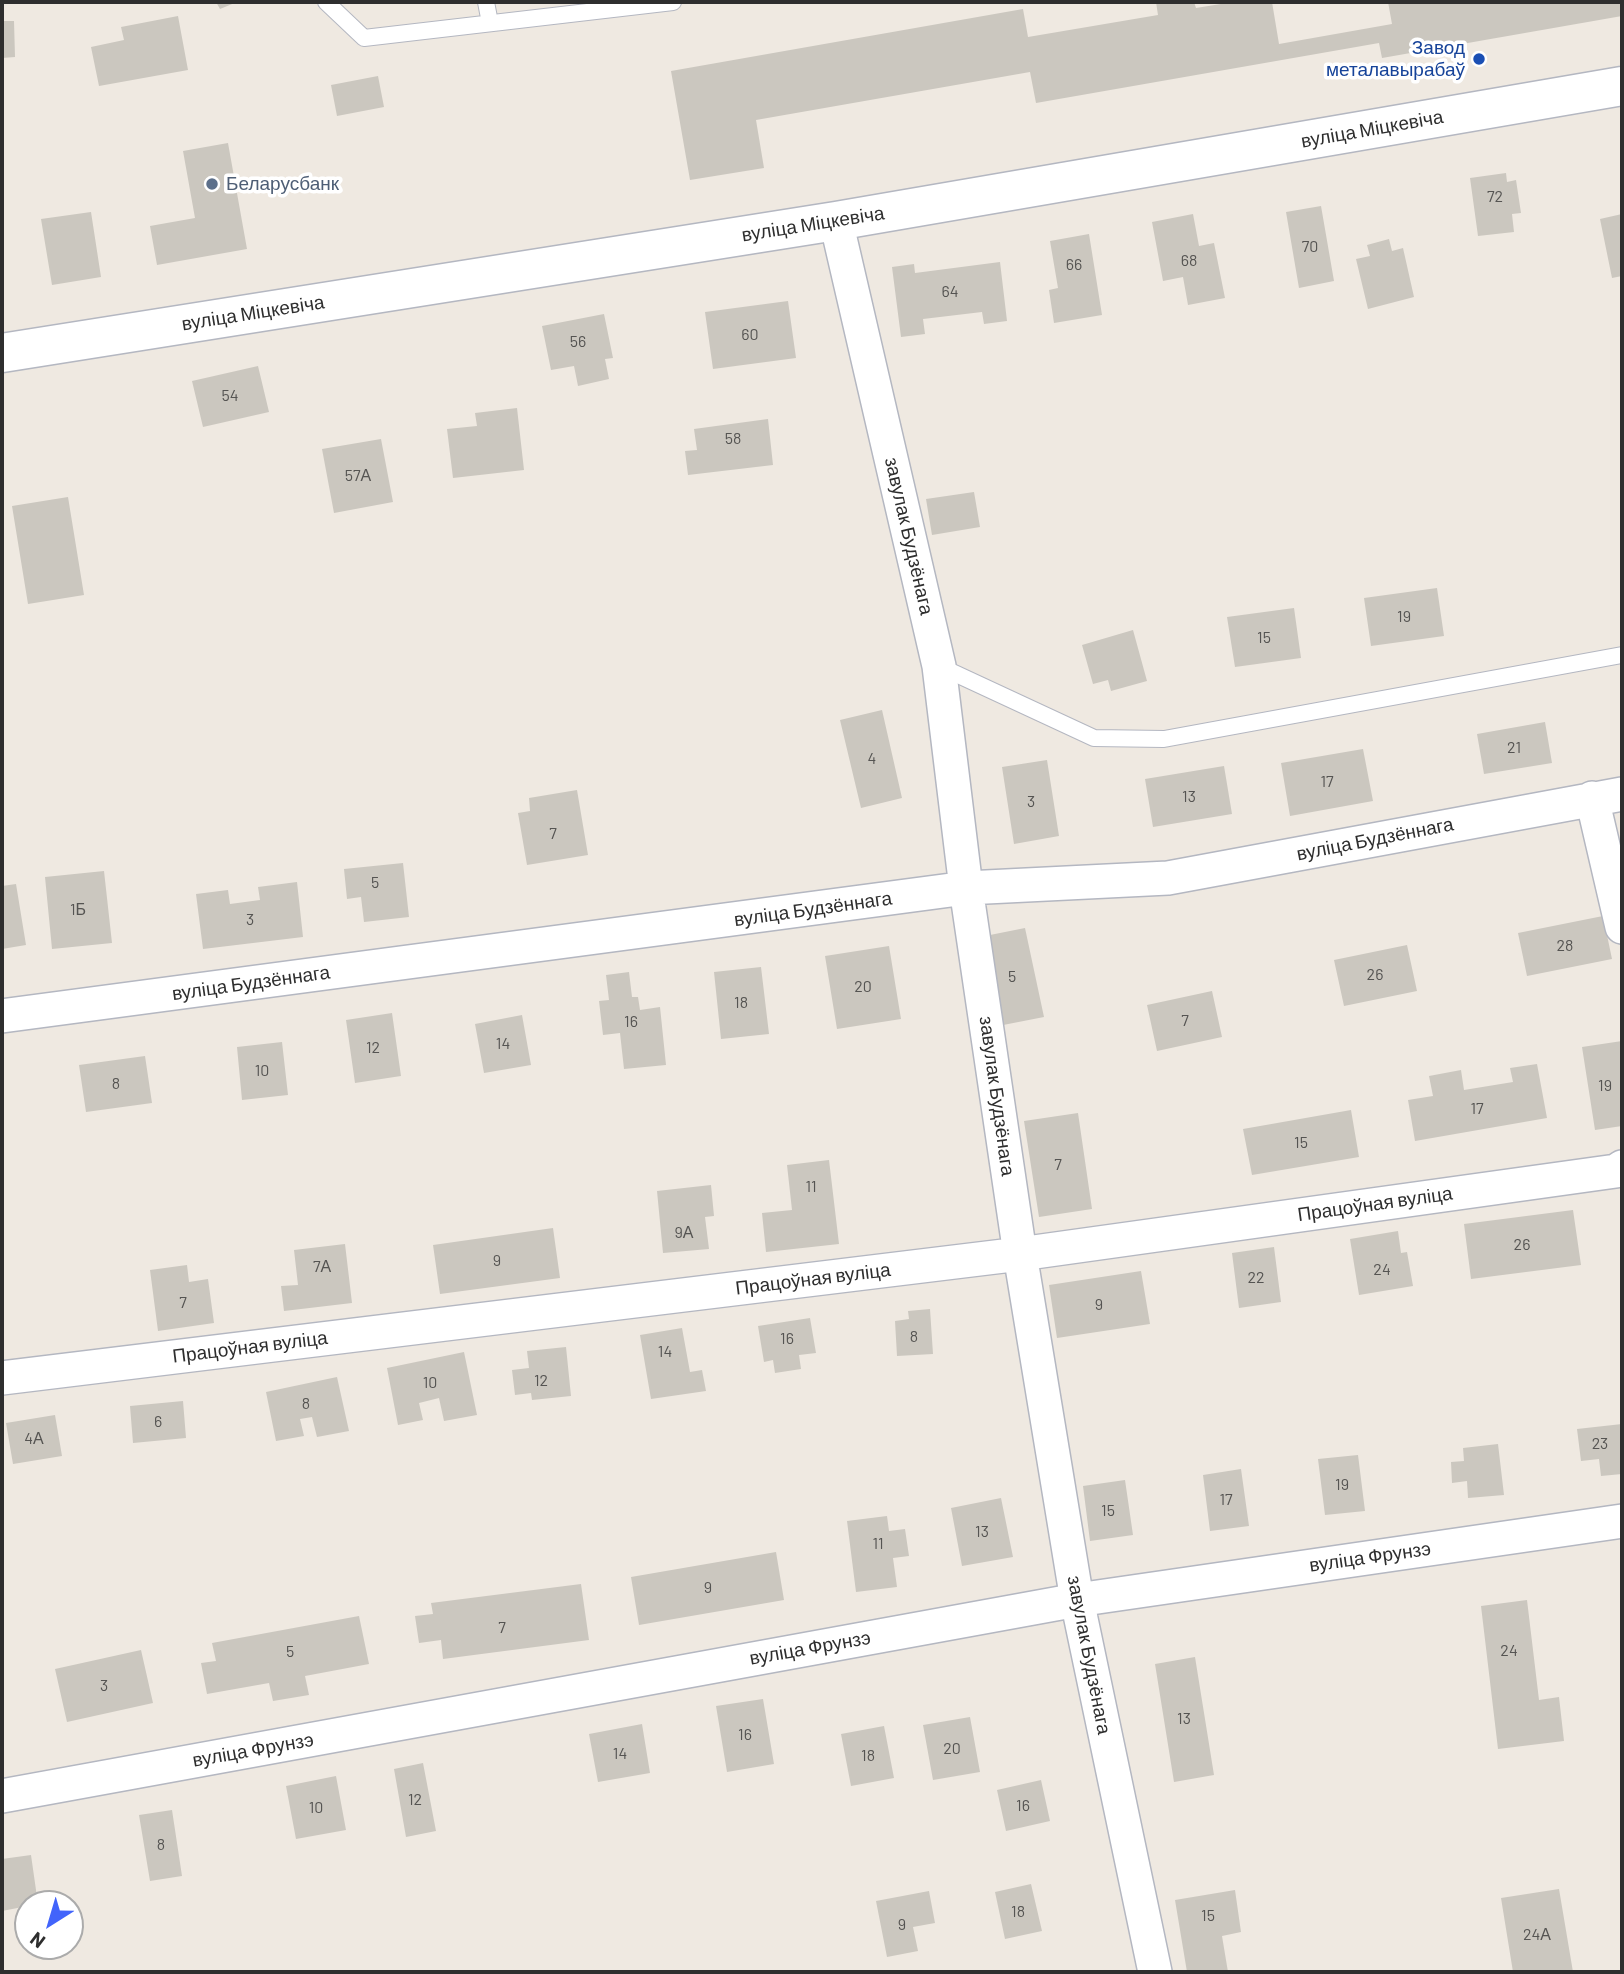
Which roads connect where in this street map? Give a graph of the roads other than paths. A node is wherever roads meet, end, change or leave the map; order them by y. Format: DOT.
graph roads {
  1 [pos="327,2"];
  2 [pos="486,2"];
  3 [pos="673,2"];
  4 [pos="490,23"];
  5 [pos="1622,86"];
  6 [pos="836,220"];
  7 [pos="2,352"];
  8 [pos="1622,655"];
  9 [pos="939,666"];
  10 [pos="1607,796"];
  11 [pos="966,888"];
  12 [pos="1622,927"];
  13 [pos="2,1016"];
  14 [pos="1622,1167"];
  15 [pos="1020,1254"];
  16 [pos="2,1378"];
  17 [pos="1622,1521"];
  18 [pos="1077,1600"];
  19 [pos="2,1796"];
  20 [pos="1146,1971"];
  1 -- 4 [label="lane"];
  2 -- 4 [label="lane"];
  3 -- 4 [label="lane"];
  5 -- 6 [label="street, вуліца Міцкевіча"];
  6 -- 7 [label="street, вуліца Міцкевіча"];
  6 -- 9 [label="street, завулак Будзёнага"];
  8 -- 9 [label="lane"];
  9 -- 11 [label="street, завулак Будзёнага"];
  10 -- 11 [label="street, вуліца Будзённага"];
  10 -- 12 [label="street"];
  11 -- 13 [label="street, вуліца Будзённага"];
  11 -- 15 [label="street, завулак Будзёнага"];
  14 -- 15 [label="street, Працоўная вуліца"];
  15 -- 16 [label="street, Працоўная вуліца"];
  15 -- 18 [label="street, завулак Будзёнага"];
  17 -- 18 [label="street, вуліца Фрунзэ"];
  18 -- 19 [label="street, вуліца Фрунзэ"];
  18 -- 20 [label="street, завулак Будзёнага"];
}
